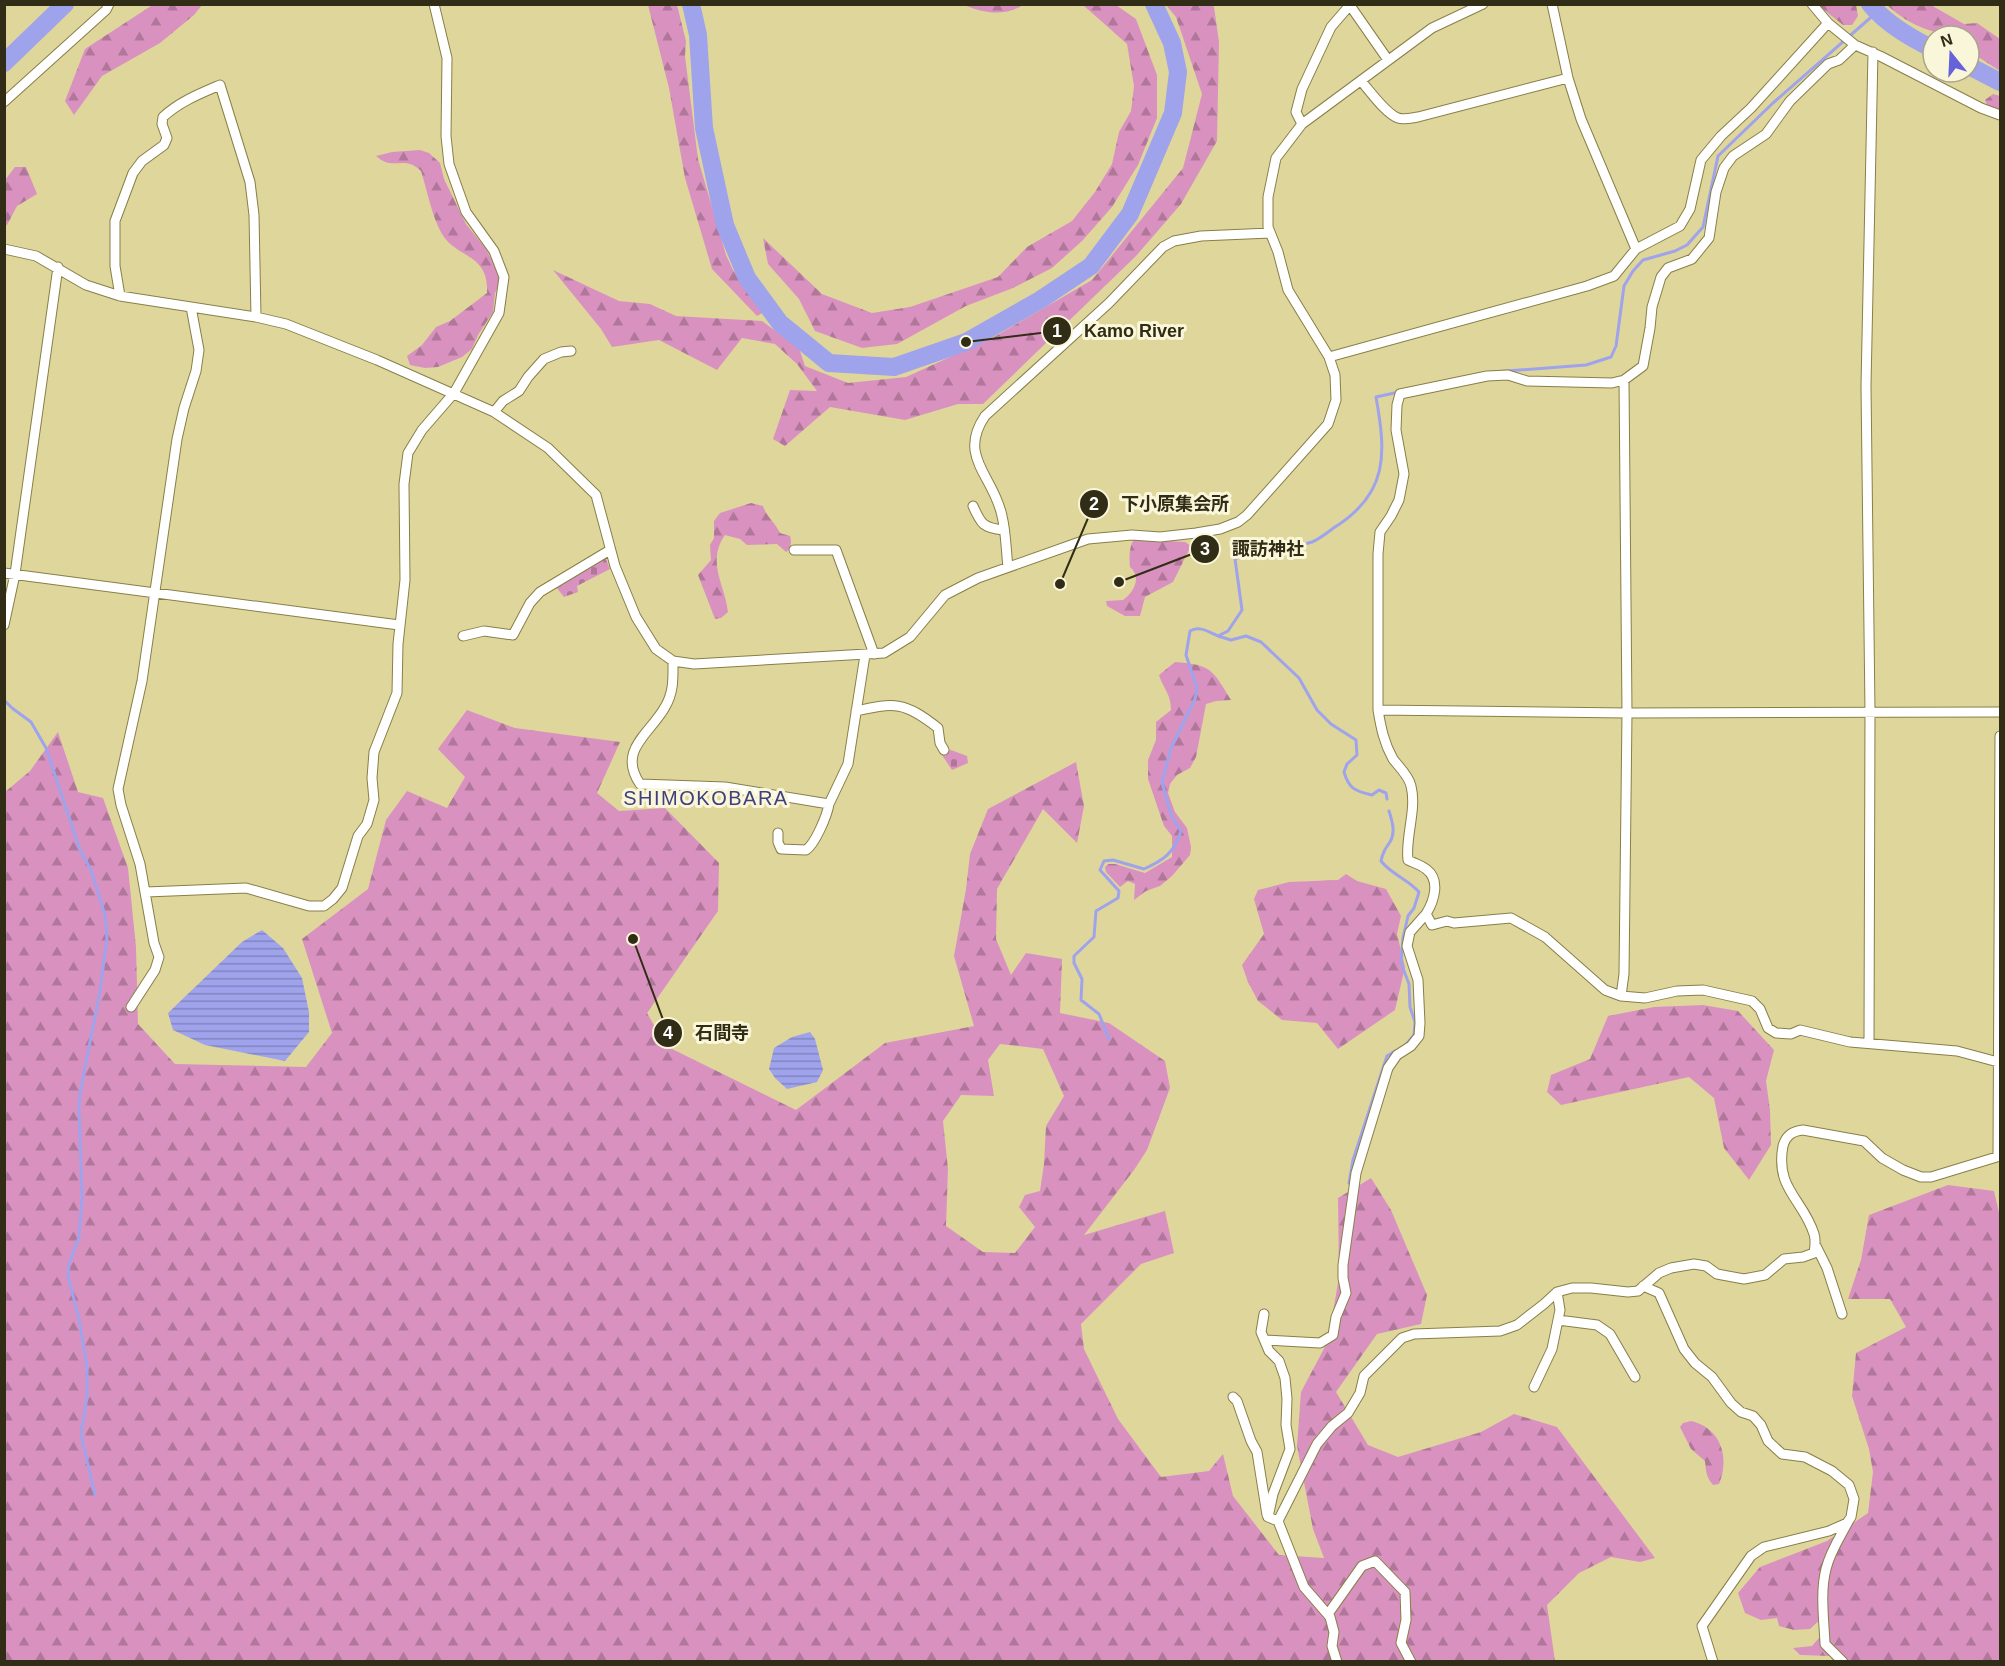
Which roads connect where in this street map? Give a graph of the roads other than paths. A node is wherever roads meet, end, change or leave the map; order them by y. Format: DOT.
graph roads {
  1 [pos="109,4"];
  2 [pos="434,4"];
  3 [pos="1483,4"];
  4 [pos="1552,4"];
  5 [pos="1812,4"];
  6 [pos="1350,5"];
  7 [pos="1828,23"];
  8 [pos="1852,43"];
  9 [pos="1873,52"];
  10 [pos="1388,60"];
  11 [pos="1568,78"];
  12 [pos="1361,81"];
  13 [pos="4,102"];
  14 [pos="2001,115"];
  15 [pos="1302,124"];
  16 [pos="1270,233"];
  17 [pos="4,249"];
  18 [pos="1636,249"];
  19 [pos="58,267"];
  20 [pos="120,296"];
  21 [pos="191,307"];
  22 [pos="256,317"];
  23 [pos="571,351"];
  24 [pos="1329,357"];
  25 [pos="1623,380"];
  26 [pos="454,393"];
  27 [pos="494,412"];
  28 [pos="973,506"];
  29 [pos="1004,530"];
  30 [pos="610,550"];
  31 [pos="794,550"];
  32 [pos="1008,567"];
  33 [pos="4,573"];
  34 [pos="15,574"];
  35 [pos="154,593"];
  36 [pos="399,625"];
  37 [pos="4,626"];
  38 [pos="463,636"];
  39 [pos="869,655"];
  40 [pos="673,661"];
  41 [pos="1378,710"];
  42 [pos="856,711"];
  43 [pos="1870,712"];
  44 [pos="2001,712"];
  45 [pos="1627,714"];
  46 [pos="2001,736"];
  47 [pos="944,750"];
  48 [pos="829,804"];
  49 [pos="778,832"];
  50 [pos="146,892"];
  51 [pos="1426,914"];
  52 [pos="1621,996"];
  53 [pos="131,1007"];
  54 [pos="1869,1042"];
  55 [pos="1998,1062"];
  56 [pos="1999,1156"];
  57 [pos="1816,1246"];
  58 [pos="1643,1286"];
  59 [pos="1557,1292"];
  60 [pos="1264,1314"];
  61 [pos="1842,1314"];
  62 [pos="1558,1320"];
  63 [pos="1265,1340"];
  64 [pos="1635,1377"];
  65 [pos="1534,1387"];
  66 [pos="1233,1397"];
  67 [pos="1268,1517"];
  68 [pos="1850,1520"];
  69 [pos="1278,1521"];
  70 [pos="1328,1614"];
  71 [pos="1337,1662"];
  72 [pos="1411,1662"];
  73 [pos="1713,1662"];
  74 [pos="1843,1662"];
  1 -- 13 [label="street"];
  2 -- 26 [label="street"];
  3 -- 10 [label="street"];
  4 -- 11 [label="street"];
  5 -- 7 [label="street"];
  6 -- 10 [label="street"];
  6 -- 15 [label="street"];
  7 -- 8 [label="street"];
  7 -- 18 [label="street"];
  8 -- 9 [label="street"];
  8 -- 25 [label="street"];
  9 -- 14 [label="street"];
  9 -- 43 [label="street"];
  10 -- 12 [label="street"];
  11 -- 12 [label="street"];
  11 -- 18 [label="street"];
  12 -- 15 [label="street"];
  15 -- 16 [label="street"];
  16 -- 24 [label="street"];
  16 -- 29 [label="street"];
  17 -- 19 [label="street"];
  18 -- 24 [label="street"];
  19 -- 20 [label="street"];
  19 -- 34 [label="street"];
  20 -- 21 [label="street"];
  20 -- 22 [label="street"];
  21 -- 22 [label="street"];
  21 -- 35 [label="street"];
  22 -- 26 [label="street"];
  23 -- 27 [label="street"];
  24 -- 32 [label="street"];
  25 -- 41 [label="street"];
  25 -- 45 [label="street"];
  26 -- 27 [label="street"];
  26 -- 36 [label="street"];
  27 -- 30 [label="street"];
  28 -- 29 [label="street"];
  29 -- 32 [label="street"];
  30 -- 38 [label="street"];
  30 -- 40 [label="street"];
  31 -- 39 [label="street"];
  32 -- 39 [label="street"];
  33 -- 34 [label="street"];
  34 -- 35 [label="street"];
  34 -- 37 [label="street"];
  35 -- 36 [label="street"];
  35 -- 50 [label="street"];
  36 -- 50 [label="street"];
  39 -- 40 [label="street"];
  39 -- 42 [label="street"];
  40 -- 48 [label="street"];
  41 -- 45 [label="street"];
  41 -- 51 [label="street"];
  42 -- 47 [label="street"];
  42 -- 48 [label="street"];
  43 -- 44 [label="street"];
  43 -- 45 [label="street"];
  43 -- 54 [label="street"];
  45 -- 52 [label="street"];
  46 -- 55 [label="street"];
  48 -- 49 [label="street"];
  50 -- 53 [label="street"];
  51 -- 52 [label="street"];
  51 -- 63 [label="street"];
  52 -- 54 [label="street"];
  54 -- 55 [label="street"];
  55 -- 56 [label="street"];
  56 -- 57 [label="street"];
  57 -- 58 [label="street"];
  57 -- 61 [label="street"];
  58 -- 59 [label="street"];
  58 -- 68 [label="street"];
  59 -- 62 [label="street"];
  59 -- 69 [label="street"];
  60 -- 63 [label="street"];
  62 -- 64 [label="street"];
  62 -- 65 [label="street"];
  63 -- 67 [label="street"];
  66 -- 67 [label="street"];
  67 -- 69 [label="street"];
  68 -- 73 [label="street"];
  68 -- 74 [label="street"];
  69 -- 70 [label="street"];
  70 -- 71 [label="street"];
  70 -- 72 [label="street"];
}
